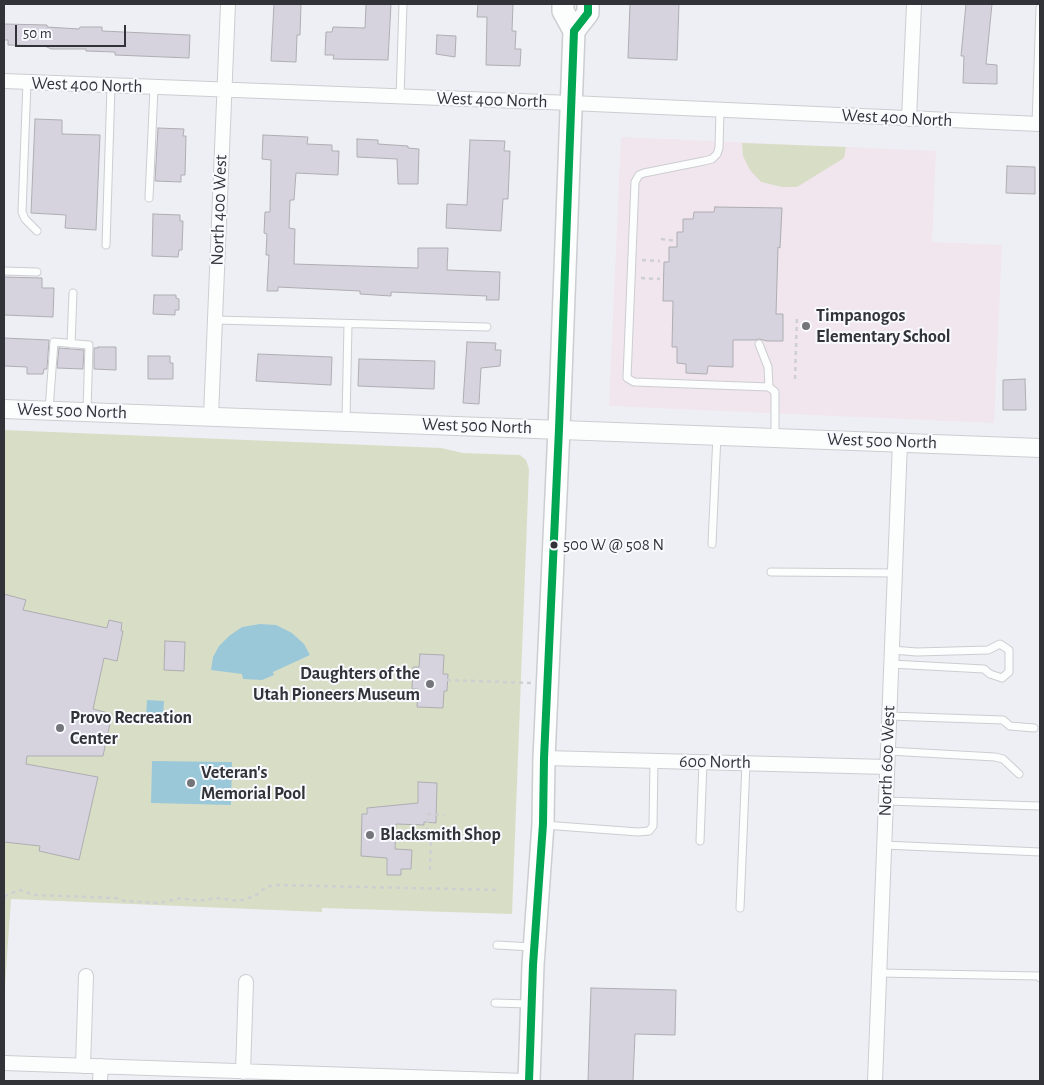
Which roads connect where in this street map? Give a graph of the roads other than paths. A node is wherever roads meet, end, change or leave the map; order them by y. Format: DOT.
graph roads {
  1 [pos="228,4"];
  2 [pos="404,4"];
  3 [pos="563,4"];
  4 [pos="588,4"];
  5 [pos="914,4"];
  6 [pos="1040,8"];
  7 [pos="574,31"];
  8 [pos="4,82"];
  9 [pos="27,82"];
  10 [pos="111,86"];
  11 [pos="154,88"];
  12 [pos="224,90"];
  13 [pos="400,97"];
  14 [pos="571,103"];
  15 [pos="720,110"];
  16 [pos="909,119"];
  17 [pos="1038,124"];
  18 [pos="149,198"];
  19 [pos="36,232"];
  20 [pos="106,245"];
  21 [pos="4,271"];
  22 [pos="37,272"];
  23 [pos="74,293"];
  24 [pos="215,320"];
  25 [pos="348,324"];
  26 [pos="487,327"];
  27 [pos="71,344"];
  28 [pos="759,344"];
  29 [pos="769,387"];
  30 [pos="4,409"];
  31 [pos="49,410"];
  32 [pos="87,412"];
  33 [pos="211,416"];
  34 [pos="346,421"];
  35 [pos="559,429"];
  36 [pos="717,435"];
  37 [pos="775,437"];
  38 [pos="900,442"];
  39 [pos="1040,448"];
  40 [pos="712,544"];
  41 [pos="771,572"];
  42 [pos="895,573"];
  43 [pos="892,650"];
  44 [pos="891,664"];
  45 [pos="889,716"];
  46 [pos="1034,728"];
  47 [pos="888,751"];
  48 [pos="544,758"];
  49 [pos="654,761"];
  50 [pos="703,762"];
  51 [pos="746,763"];
  52 [pos="887,767"];
  53 [pos="1018,774"];
  54 [pos="886,801"];
  55 [pos="1040,806"];
  56 [pos="543,824"];
  57 [pos="700,841"];
  58 [pos="884,845"];
  59 [pos="1040,852"];
  60 [pos="740,908"];
  61 [pos="497,945"];
  62 [pos="535,947"];
  63 [pos="879,973"];
  64 [pos="86,976"];
  65 [pos="1040,978"];
  66 [pos="246,982"];
  67 [pos="494,1003"];
  68 [pos="532,1004"];
  69 [pos="4,1063"];
  70 [pos="84,1066"];
  71 [pos="101,1066"];
  72 [pos="243,1072"];
  73 [pos="300,1077"];
  74 [pos="100,1081"];
  75 [pos="527,1081"];
  76 [pos="875,1081"];
  1 -- 12 [label="street, North 400 West"];
  2 -- 13 [label="lane"];
  3 -- 7 [label="main road"];
  4 -- 7 [label="main road"];
  5 -- 16 [label="street"];
  6 -- 17 [label="lane"];
  7 -- 14 [label="main road"];
  8 -- 9 [label="street, West 400 North"];
  9 -- 10 [label="street, West 400 North"];
  9 -- 19 [label="lane"];
  10 -- 11 [label="street, West 400 North"];
  10 -- 20 [label="lane"];
  11 -- 12 [label="street, West 400 North"];
  11 -- 18 [label="lane"];
  12 -- 13 [label="street, West 400 North"];
  12 -- 24 [label="street, North 400 West"];
  13 -- 14 [label="street, West 400 North"];
  14 -- 15 [label="street, West 400 North"];
  14 -- 35 [label="main road"];
  15 -- 16 [label="street, West 400 North"];
  15 -- 29 [label="lane"];
  16 -- 17 [label="street, West 400 North"];
  21 -- 22 [label="lane"];
  23 -- 27 [label="lane"];
  24 -- 25 [label="lane"];
  24 -- 33 [label="street, North 400 West"];
  25 -- 26 [label="lane"];
  25 -- 34 [label="lane"];
  27 -- 31 [label="lane"];
  27 -- 32 [label="lane"];
  28 -- 29 [label="lane"];
  29 -- 37 [label="lane"];
  30 -- 31 [label="street, West 500 North"];
  31 -- 32 [label="street, West 500 North"];
  32 -- 33 [label="street, West 500 North"];
  33 -- 34 [label="street, West 500 North"];
  34 -- 35 [label="street, West 500 North"];
  35 -- 36 [label="street, West 500 North"];
  35 -- 48 [label="main road"];
  36 -- 37 [label="street, West 500 North"];
  36 -- 40 [label="lane"];
  37 -- 38 [label="street, West 500 North"];
  38 -- 39 [label="street, West 500 North"];
  38 -- 42 [label="street, North 600 West"];
  41 -- 42 [label="lane"];
  42 -- 43 [label="street, North 600 West"];
  43 -- 44 [label="street, North 600 West"];
  43 -- 44 [label="lane"];
  44 -- 45 [label="street, North 600 West"];
  45 -- 46 [label="lane"];
  45 -- 47 [label="street, North 600 West"];
  47 -- 52 [label="street, North 600 West"];
  47 -- 53 [label="lane"];
  48 -- 49 [label="street, 600 North"];
  48 -- 56 [label="main road"];
  49 -- 50 [label="street, 600 North"];
  49 -- 56 [label="lane"];
  50 -- 51 [label="street, 600 North"];
  50 -- 57 [label="lane"];
  51 -- 52 [label="street, 600 North"];
  51 -- 60 [label="lane"];
  52 -- 54 [label="street, North 600 West"];
  54 -- 55 [label="lane"];
  54 -- 58 [label="street, North 600 West"];
  56 -- 62 [label="main road"];
  58 -- 59 [label="lane"];
  58 -- 63 [label="street, North 600 West"];
  61 -- 62 [label="lane"];
  62 -- 68 [label="main road"];
  63 -- 65 [label="lane"];
  63 -- 76 [label="street, North 600 West"];
  64 -- 70 [label="street"];
  66 -- 72 [label="street"];
  67 -- 68 [label="lane"];
  68 -- 75 [label="main road"];
  69 -- 70 [label="street"];
  70 -- 71 [label="street"];
  71 -- 72 [label="street"];
  71 -- 74 [label="street"];
  72 -- 73 [label="street"];
  73 -- 75 [label="street"];
}
